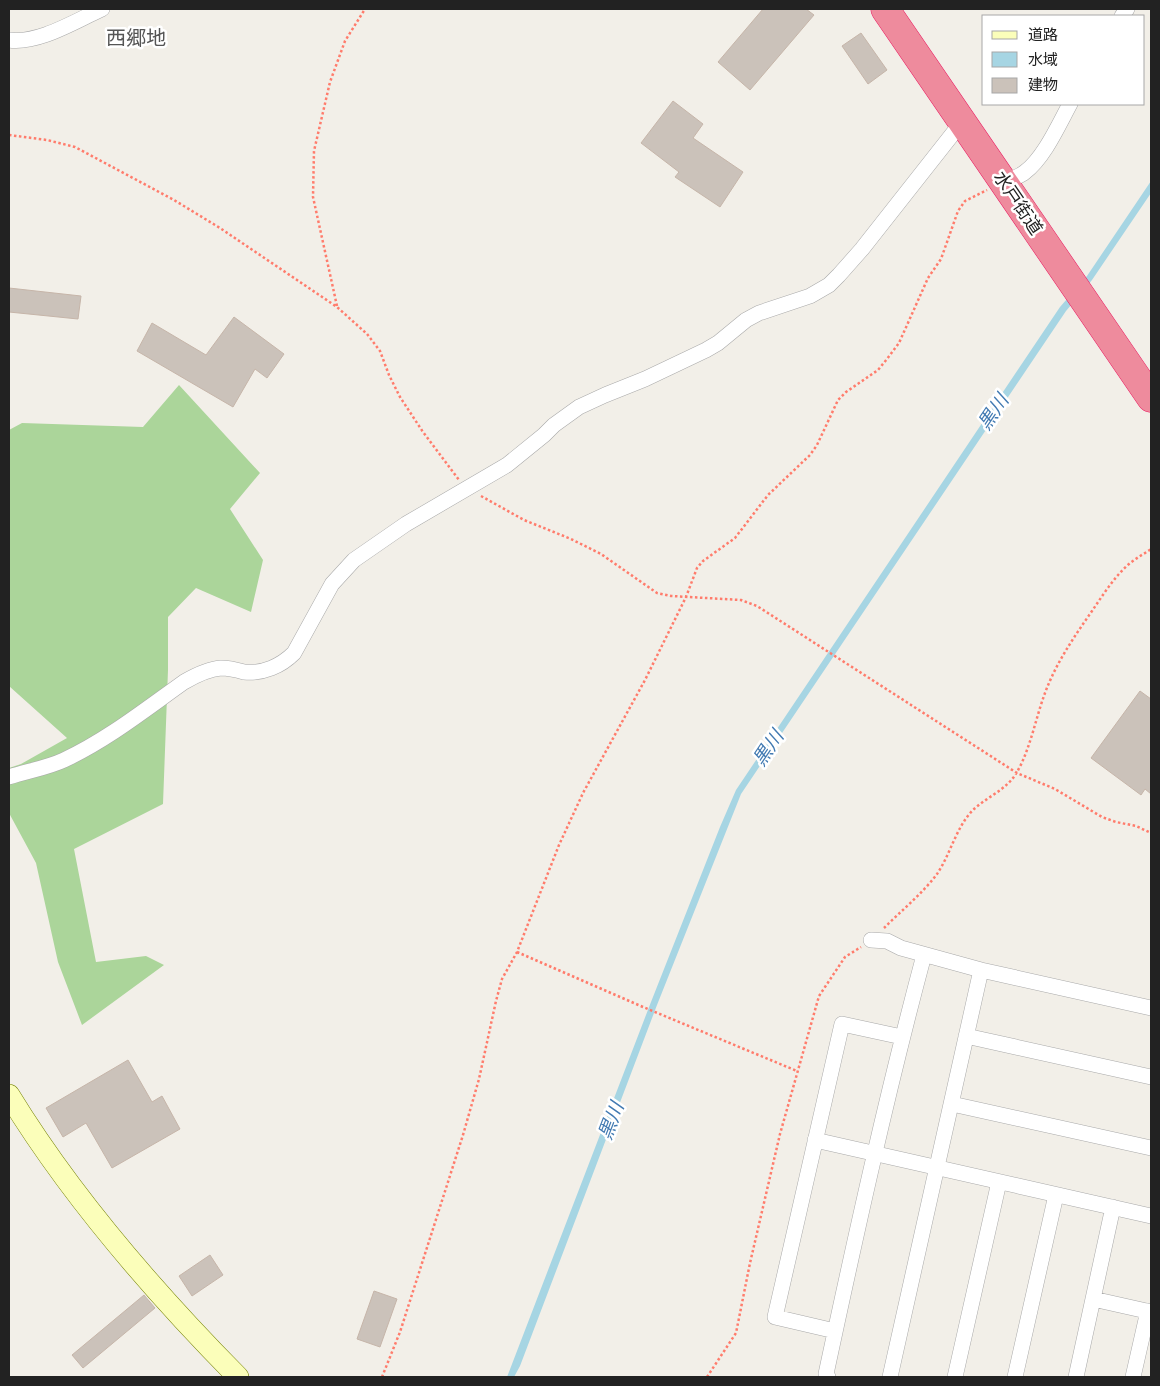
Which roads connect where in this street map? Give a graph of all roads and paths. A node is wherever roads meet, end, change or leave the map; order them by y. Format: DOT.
graph roads {
  1 [pos="102,9"];
  2 [pos="365,9"];
  3 [pos="885,9"];
  4 [pos="9,40"];
  5 [pos="1069,105"];
  6 [pos="962,122"];
  7 [pos="9,135"];
  8 [pos="1004,182"];
  9 [pos="337,307"];
  10 [pos="1151,398"];
  11 [pos="465,488"];
  12 [pos="1151,549"];
  13 [pos="686,597"];
  14 [pos="1016,773"];
  15 [pos="9,776"];
  16 [pos="1151,833"];
  17 [pos="871,940"];
  18 [pos="517,952"];
  19 [pos="924,955"];
  20 [pos="981,970"];
  21 [pos="1151,1008"];
  22 [pos="966,1036"];
  23 [pos="902,1037"];
  24 [pos="797,1071"];
  25 [pos="1151,1077"];
  26 [pos="9,1095"];
  27 [pos="952,1104"];
  28 [pos="815,1140"];
  29 [pos="1151,1148"];
  30 [pos="875,1154"];
  31 [pos="938,1168"];
  32 [pos="999,1182"];
  33 [pos="1056,1195"];
  34 [pos="1113,1207"];
  35 [pos="1151,1216"];
  36 [pos="1093,1299"];
  37 [pos="1150,1311"];
  38 [pos="835,1331"];
  39 [pos="238,1377"];
  40 [pos="382,1377"];
  41 [pos="828,1377"];
  42 [pos="890,1377"];
  43 [pos="955,1377"];
  44 [pos="1015,1377"];
  45 [pos="1076,1377"];
  46 [pos="1134,1377"];
  1 -- 4 [label="street"];
  2 -- 9 [label="path"];
  3 -- 6 [label="highway, 水戸街道"];
  5 -- 8 [label="street"];
  6 -- 8 [label="highway, 水戸街道"];
  6 -- 11 [label="street"];
  7 -- 9 [label="path"];
  8 -- 10 [label="highway, 水戸街道"];
  8 -- 13 [label="path"];
  9 -- 11 [label="path"];
  11 -- 13 [label="path"];
  11 -- 15 [label="street"];
  12 -- 14 [label="path"];
  13 -- 14 [label="path"];
  13 -- 18 [label="path"];
  14 -- 16 [label="path"];
  17 -- 19 [label="street"];
  18 -- 24 [label="path"];
  18 -- 40 [label="path"];
  19 -- 20 [label="street"];
  19 -- 23 [label="street"];
  20 -- 21 [label="street"];
  20 -- 22 [label="street"];
  22 -- 25 [label="street"];
  22 -- 27 [label="street"];
  23 -- 28 [label="street"];
  23 -- 30 [label="street"];
  26 -- 39 [label="street"];
  27 -- 29 [label="street"];
  27 -- 31 [label="street"];
  28 -- 30 [label="street"];
  28 -- 38 [label="street"];
  30 -- 31 [label="street"];
  30 -- 38 [label="street"];
  31 -- 32 [label="street"];
  31 -- 42 [label="street"];
  32 -- 33 [label="street"];
  32 -- 43 [label="street"];
  33 -- 34 [label="street"];
  33 -- 44 [label="street"];
  34 -- 35 [label="street"];
  34 -- 36 [label="street"];
  36 -- 37 [label="street"];
  36 -- 45 [label="street"];
  37 -- 46 [label="street"];
  38 -- 41 [label="street"];
}
